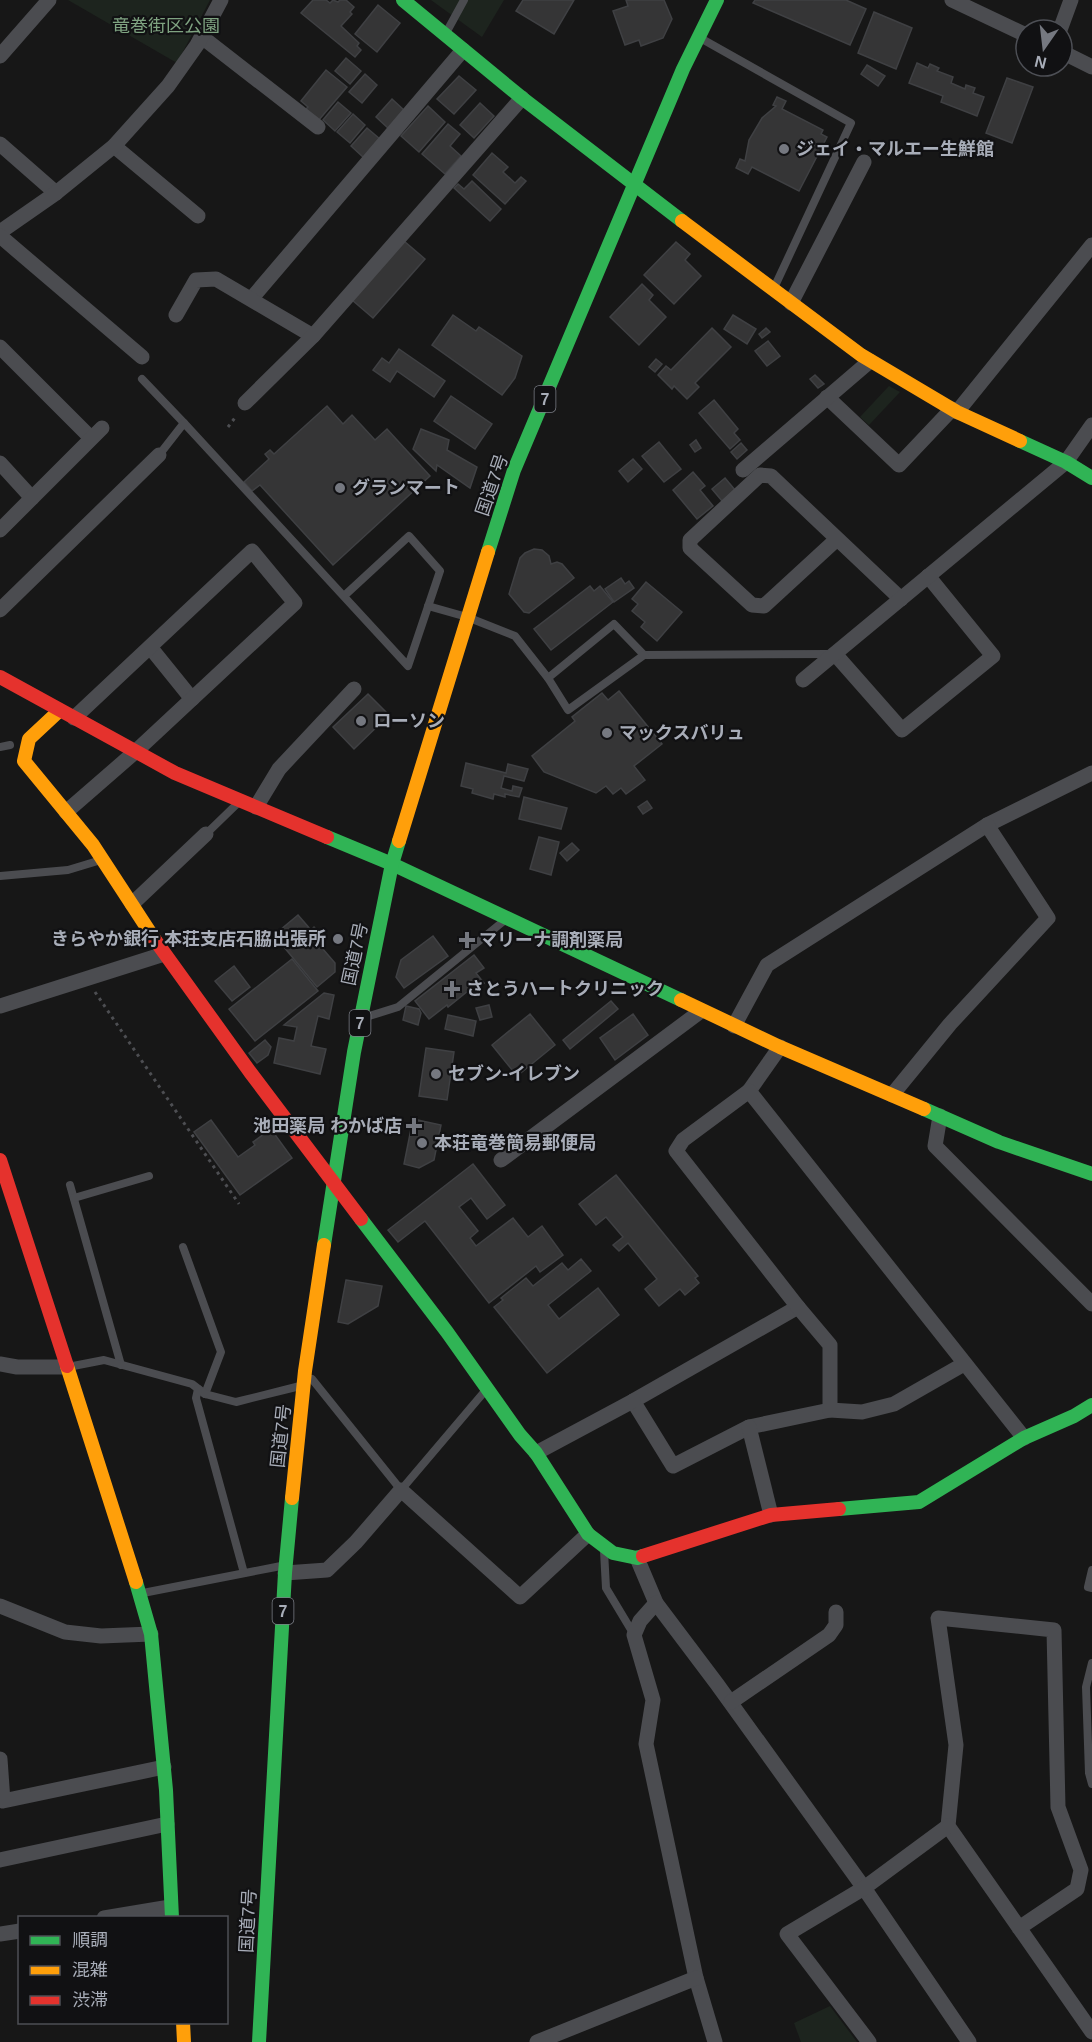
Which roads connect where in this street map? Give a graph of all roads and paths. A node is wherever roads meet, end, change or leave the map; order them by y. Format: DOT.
graph roads {
  1 [pos="49,0"];
  2 [pos="221,0"];
  3 [pos="403,0"];
  4 [pos="464,0"];
  5 [pos="717,0"];
  6 [pos="952,0"];
  7 [pos="1071,0"];
  8 [pos="1064,18"];
  9 [pos="1014,29"];
  10 [pos="445,34"];
  11 [pos="202,37"];
  12 [pos="699,37"];
  13 [pos="464,50"];
  14 [pos="0,56"];
  15 [pos="1074,58"];
  16 [pos="1092,67"];
  17 [pos="522,98"];
  18 [pos="318,127"];
  19 [pos="0,144"];
  20 [pos="114,146"];
  21 [pos="864,162"];
  22 [pos="634,185"];
  23 [pos="56,194"];
  24 [pos="198,216"];
  25 [pos="0,234"];
  26 [pos="1092,244"];
  27 [pos="774,290"];
  28 [pos="252,298"];
  29 [pos="791,303"];
  30 [pos="176,315"];
  31 [pos="313,336"];
  32 [pos="0,347"];
  33 [pos="142,357"];
  34 [pos="870,361"];
  35 [pos="142,379"];
  36 [pos="827,397"];
  37 [pos="245,403"];
  38 [pos="954,411"];
  39 [pos="184,423"];
  40 [pos="1092,425"];
  41 [pos="159,455"];
  42 [pos="1066,462"];
  43 [pos="0,463"];
  44 [pos="743,470"];
  45 [pos="1092,478"];
  46 [pos="32,498"];
  47 [pos="0,530"];
  48 [pos="837,539"];
  49 [pos="928,576"];
  50 [pos="344,596"];
  51 [pos="901,599"];
  52 [pos="428,606"];
  53 [pos="0,610"];
  54 [pos="467,617"];
  55 [pos="150,647"];
  56 [pos="835,654"];
  57 [pos="644,655"];
  58 [pos="0,677"];
  59 [pos="548,678"];
  60 [pos="803,680"];
  61 [pos="354,689"];
  62 [pos="192,699"];
  63 [pos="59,711"];
  64 [pos="74,718"];
  65 [pos="10,745"];
  66 [pos="0,747"];
  67 [pos="135,752"];
  68 [pos="1092,773"];
  69 [pos="241,800"];
  70 [pos="256,807"];
  71 [pos="66,812"];
  72 [pos="987,825"];
  73 [pos="206,834"];
  74 [pos="103,860"];
  75 [pos="392,864"];
  76 [pos="0,876"];
  77 [pos="132,904"];
  78 [pos="507,920"];
  79 [pos="164,954"];
  80 [pos="86,979"];
  81 [pos="0,1006"];
  82 [pos="701,1011"];
  83 [pos="360,1019"];
  84 [pos="734,1026"];
  85 [pos="780,1047"];
  86 [pos="749,1091"];
  87 [pos="892,1095"];
  88 [pos="940,1116"];
  89 [pos="0,1160"];
  90 [pos="501,1160"];
  91 [pos="1092,1174"];
  92 [pos="149,1176"];
  93 [pos="333,1182"];
  94 [pos="70,1185"];
  95 [pos="74,1198"];
  96 [pos="239,1204"];
  97 [pos="183,1247"];
  98 [pos="1092,1304"];
  99 [pos="798,1307"];
  100 [pos="0,1364"];
  101 [pos="964,1364"];
  102 [pos="121,1365"];
  103 [pos="68,1367"];
  104 [pos="305,1378"];
  105 [pos="487,1388"];
  106 [pos="202,1391"];
  107 [pos="633,1401"];
  108 [pos="830,1410"];
  109 [pos="1088,1410"];
  110 [pos="749,1427"];
  111 [pos="1024,1438"];
  112 [pos="536,1453"];
  113 [pos="401,1490"];
  114 [pos="771,1515"];
  115 [pos="588,1534"];
  116 [pos="604,1546"];
  117 [pos="637,1558"];
  118 [pos="285,1569"];
  119 [pos="1092,1570"];
  120 [pos="244,1573"];
  121 [pos="1092,1588"];
  122 [pos="140,1594"];
  123 [pos="656,1603"];
  124 [pos="0,1606"];
  125 [pos="836,1612"];
  126 [pos="151,1634"];
  127 [pos="634,1635"];
  128 [pos="1092,1663"];
  129 [pos="731,1702"];
  130 [pos="0,1759"];
  131 [pos="164,1767"];
  132 [pos="1092,1784"];
  133 [pos="2,1801"];
  134 [pos="167,1824"];
  135 [pos="948,1826"];
  136 [pos="0,1860"];
  137 [pos="864,1888"];
  138 [pos="171,1912"];
  139 [pos="117,1916"];
  140 [pos="1019,1928"];
  141 [pos="18,1931"];
  142 [pos="0,1934"];
  143 [pos="696,1978"];
  144 [pos="183,2024"];
  145 [pos="1092,2032"];
  146 [pos="184,2042"];
  147 [pos="259,2042"];
  148 [pos="537,2042"];
  149 [pos="715,2042"];
  150 [pos="868,2042"];
  151 [pos="969,2042"];
  1 -- 14 [label="street"];
  2 -- 11 [label="street"];
  3 -- 10 [label="main road"];
  4 -- 10 [label="lane"];
  5 -- 12 [label="main road, 国道7号 / 7"];
  6 -- 9 [label="street"];
  7 -- 8 [label="street"];
  10 -- 13 [label="main road"];
  11 -- 18 [label="street"];
  11 -- 20 [label="street"];
  12 -- 22 [label="main road, 国道7号 / 7"];
  12 -- 27 [label="lane"];
  13 -- 17 [label="main road"];
  13 -- 28 [label="street"];
  15 -- 16 [label="street"];
  17 -- 22 [label="main road"];
  17 -- 31 [label="street"];
  19 -- 23 [label="street"];
  20 -- 23 [label="street"];
  20 -- 24 [label="street"];
  21 -- 29 [label="street"];
  22 -- 27 [label="main road"];
  22 -- 54 [label="main road, 国道7号 / 7"];
  23 -- 25 [label="street"];
  25 -- 33 [label="street"];
  26 -- 38 [label="street"];
  27 -- 29 [label="main road"];
  28 -- 30 [label="street"];
  28 -- 31 [label="street"];
  29 -- 34 [label="main road"];
  31 -- 37 [label="street"];
  32 -- 46 [label="street"];
  34 -- 36 [label="street"];
  34 -- 38 [label="main road"];
  35 -- 39 [label="lane"];
  36 -- 38 [label="street"];
  36 -- 44 [label="street"];
  38 -- 42 [label="main road"];
  39 -- 41 [label="lane"];
  39 -- 50 [label="lane"];
  40 -- 42 [label="street"];
  41 -- 53 [label="street"];
  42 -- 45 [label="main road"];
  42 -- 49 [label="street"];
  43 -- 46 [label="street"];
  46 -- 47 [label="street"];
  48 -- 48 [label="street"];
  48 -- 51 [label="street"];
  49 -- 51 [label="street"];
  49 -- 56 [label="street"];
  50 -- 52 [label="lane"];
  50 -- 52 [label="lane"];
  51 -- 56 [label="street"];
  52 -- 54 [label="lane"];
  54 -- 59 [label="lane"];
  54 -- 75 [label="main road, 国道7号 / 7"];
  55 -- 62 [label="street"];
  55 -- 62 [label="street"];
  55 -- 64 [label="street"];
  56 -- 57 [label="lane"];
  56 -- 60 [label="street"];
  57 -- 59 [label="lane"];
  57 -- 59 [label="lane"];
  58 -- 63 [label="main road"];
  61 -- 70 [label="street"];
  62 -- 67 [label="street"];
  63 -- 64 [label="main road"];
  63 -- 71 [label="main road"];
  64 -- 67 [label="main road"];
  65 -- 66 [label="lane"];
  67 -- 69 [label="main road"];
  67 -- 71 [label="street"];
  68 -- 72 [label="street"];
  69 -- 70 [label="main road"];
  69 -- 73 [label="lane"];
  70 -- 75 [label="main road"];
  71 -- 74 [label="main road"];
  72 -- 84 [label="street"];
  72 -- 87 [label="street"];
  73 -- 77 [label="street"];
  74 -- 76 [label="lane"];
  74 -- 77 [label="main road"];
  75 -- 78 [label="main road"];
  75 -- 83 [label="main road, 国道7号 / 7"];
  77 -- 79 [label="main road"];
  78 -- 82 [label="main road"];
  78 -- 83 [label="lane"];
  79 -- 80 [label="street"];
  79 -- 93 [label="main road"];
  80 -- 81 [label="street"];
  80 -- 96 [label="path"];
  82 -- 84 [label="main road"];
  82 -- 90 [label="street"];
  83 -- 93 [label="main road, 国道7号 / 7"];
  84 -- 85 [label="main road"];
  85 -- 86 [label="street"];
  85 -- 87 [label="main road"];
  86 -- 99 [label="street"];
  86 -- 101 [label="street"];
  87 -- 88 [label="main road"];
  88 -- 91 [label="main road"];
  88 -- 98 [label="street"];
  89 -- 103 [label="main road"];
  92 -- 95 [label="lane"];
  93 -- 104 [label="main road, 国道7号 / 7"];
  93 -- 105 [label="main road"];
  94 -- 95 [label="lane"];
  95 -- 102 [label="lane"];
  97 -- 106 [label="lane"];
  99 -- 107 [label="street"];
  99 -- 108 [label="street"];
  100 -- 103 [label="street"];
  101 -- 108 [label="street"];
  101 -- 111 [label="street"];
  102 -- 103 [label="lane"];
  102 -- 106 [label="lane"];
  103 -- 122 [label="main road"];
  104 -- 106 [label="lane"];
  104 -- 113 [label="lane"];
  104 -- 118 [label="main road, 国道7号 / 7"];
  105 -- 112 [label="main road"];
  105 -- 113 [label="lane"];
  106 -- 120 [label="lane"];
  107 -- 110 [label="street"];
  107 -- 112 [label="street"];
  108 -- 110 [label="street"];
  109 -- 111 [label="main road"];
  110 -- 114 [label="street"];
  111 -- 114 [label="main road"];
  112 -- 115 [label="main road"];
  113 -- 115 [label="street"];
  113 -- 118 [label="street"];
  114 -- 117 [label="main road"];
  115 -- 116 [label="main road"];
  116 -- 117 [label="main road"];
  116 -- 127 [label="lane"];
  117 -- 123 [label="street"];
  118 -- 120 [label="lane"];
  118 -- 147 [label="main road, 国道7号 / 7"];
  119 -- 121 [label="lane"];
  120 -- 122 [label="lane"];
  122 -- 126 [label="main road"];
  123 -- 127 [label="street"];
  123 -- 129 [label="street"];
  124 -- 126 [label="street"];
  125 -- 129 [label="street"];
  126 -- 131 [label="main road"];
  127 -- 143 [label="street"];
  128 -- 132 [label="lane"];
  129 -- 137 [label="street"];
  130 -- 133 [label="street"];
  131 -- 133 [label="street"];
  131 -- 134 [label="main road"];
  134 -- 136 [label="street"];
  134 -- 138 [label="main road"];
  135 -- 137 [label="street"];
  135 -- 140 [label="street"];
  135 -- 140 [label="street"];
  137 -- 150 [label="street"];
  137 -- 151 [label="street"];
  138 -- 139 [label="street"];
  140 -- 145 [label="street"];
  141 -- 142 [label="street"];
  143 -- 148 [label="street"];
  143 -- 149 [label="street"];
  144 -- 146 [label="main road"];
}
